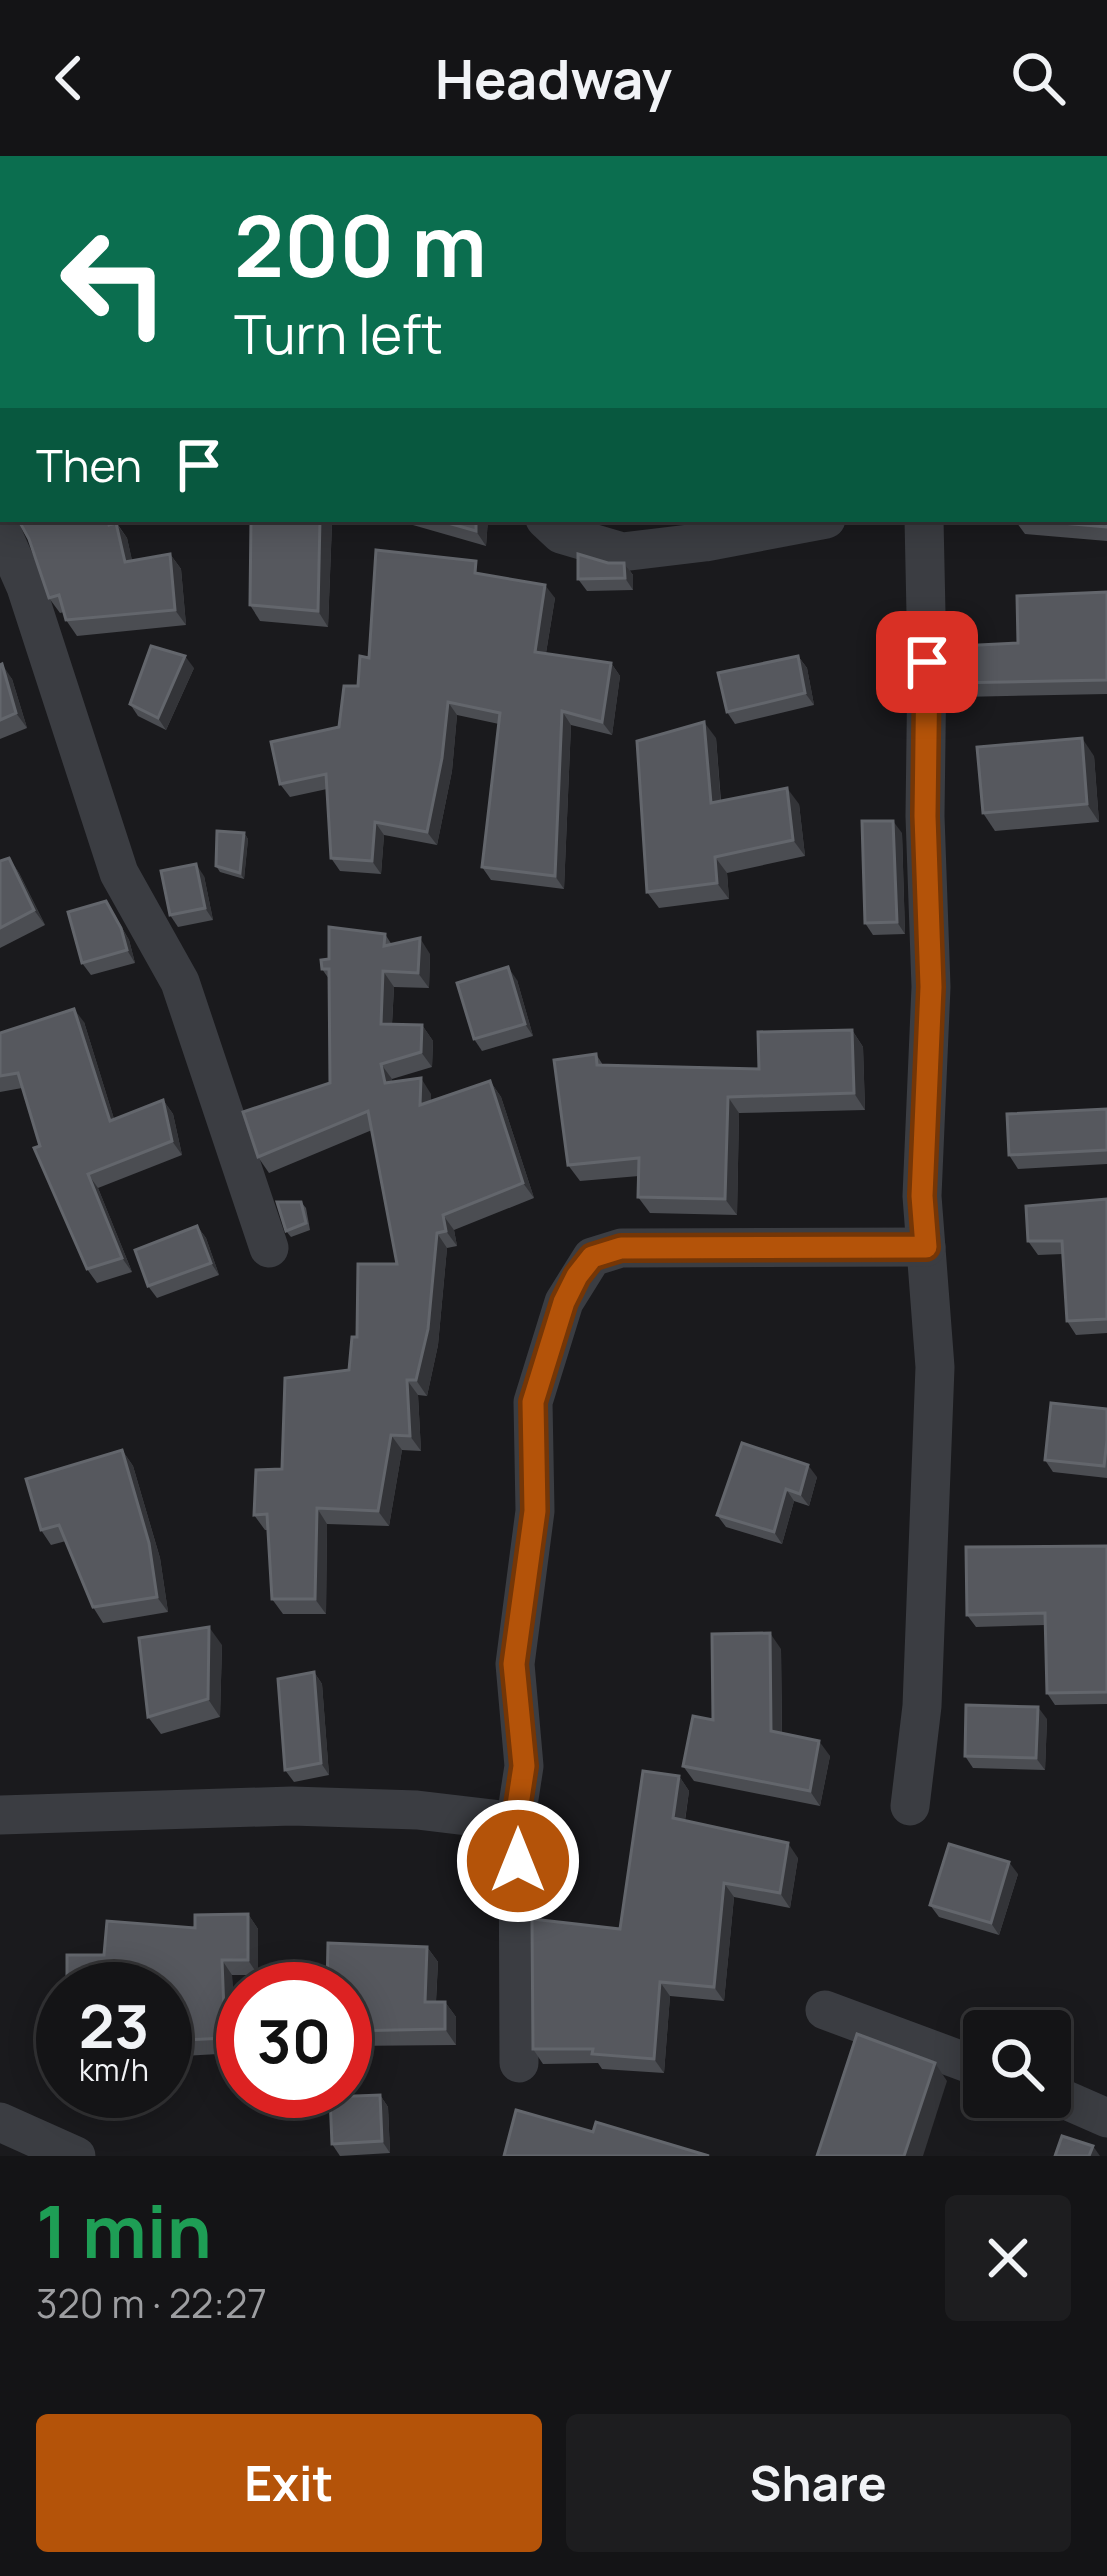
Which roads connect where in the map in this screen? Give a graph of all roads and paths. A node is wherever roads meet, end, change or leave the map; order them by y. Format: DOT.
graph roads {
  1 [pos="548,522"];
  2 [pos="810,522"];
  3 [pos="919,523"];
  4 [pos="0,527"];
  5 [pos="926,1247"];
  6 [pos="269,1248"];
  7 [pos="910,1806"];
  8 [pos="0,1815"];
  9 [pos="518,1822"];
  10 [pos="825,2010"];
  11 [pos="963,2061"];
  12 [pos="519,2063"];
  13 [pos="1071,2102"];
  14 [pos="1107,2118"];
  15 [pos="0,2122"];
  16 [pos="76,2156"];
  1 -- 2 [label="street"];
  3 -- 5 [label="street"];
  4 -- 6 [label="street"];
  5 -- 7 [label="street"];
  5 -- 9 [label="street"];
  8 -- 9 [label="street"];
  9 -- 12 [label="street"];
  10 -- 11 [label="street"];
  13 -- 14 [label="street"];
  15 -- 16 [label="street"];
}
